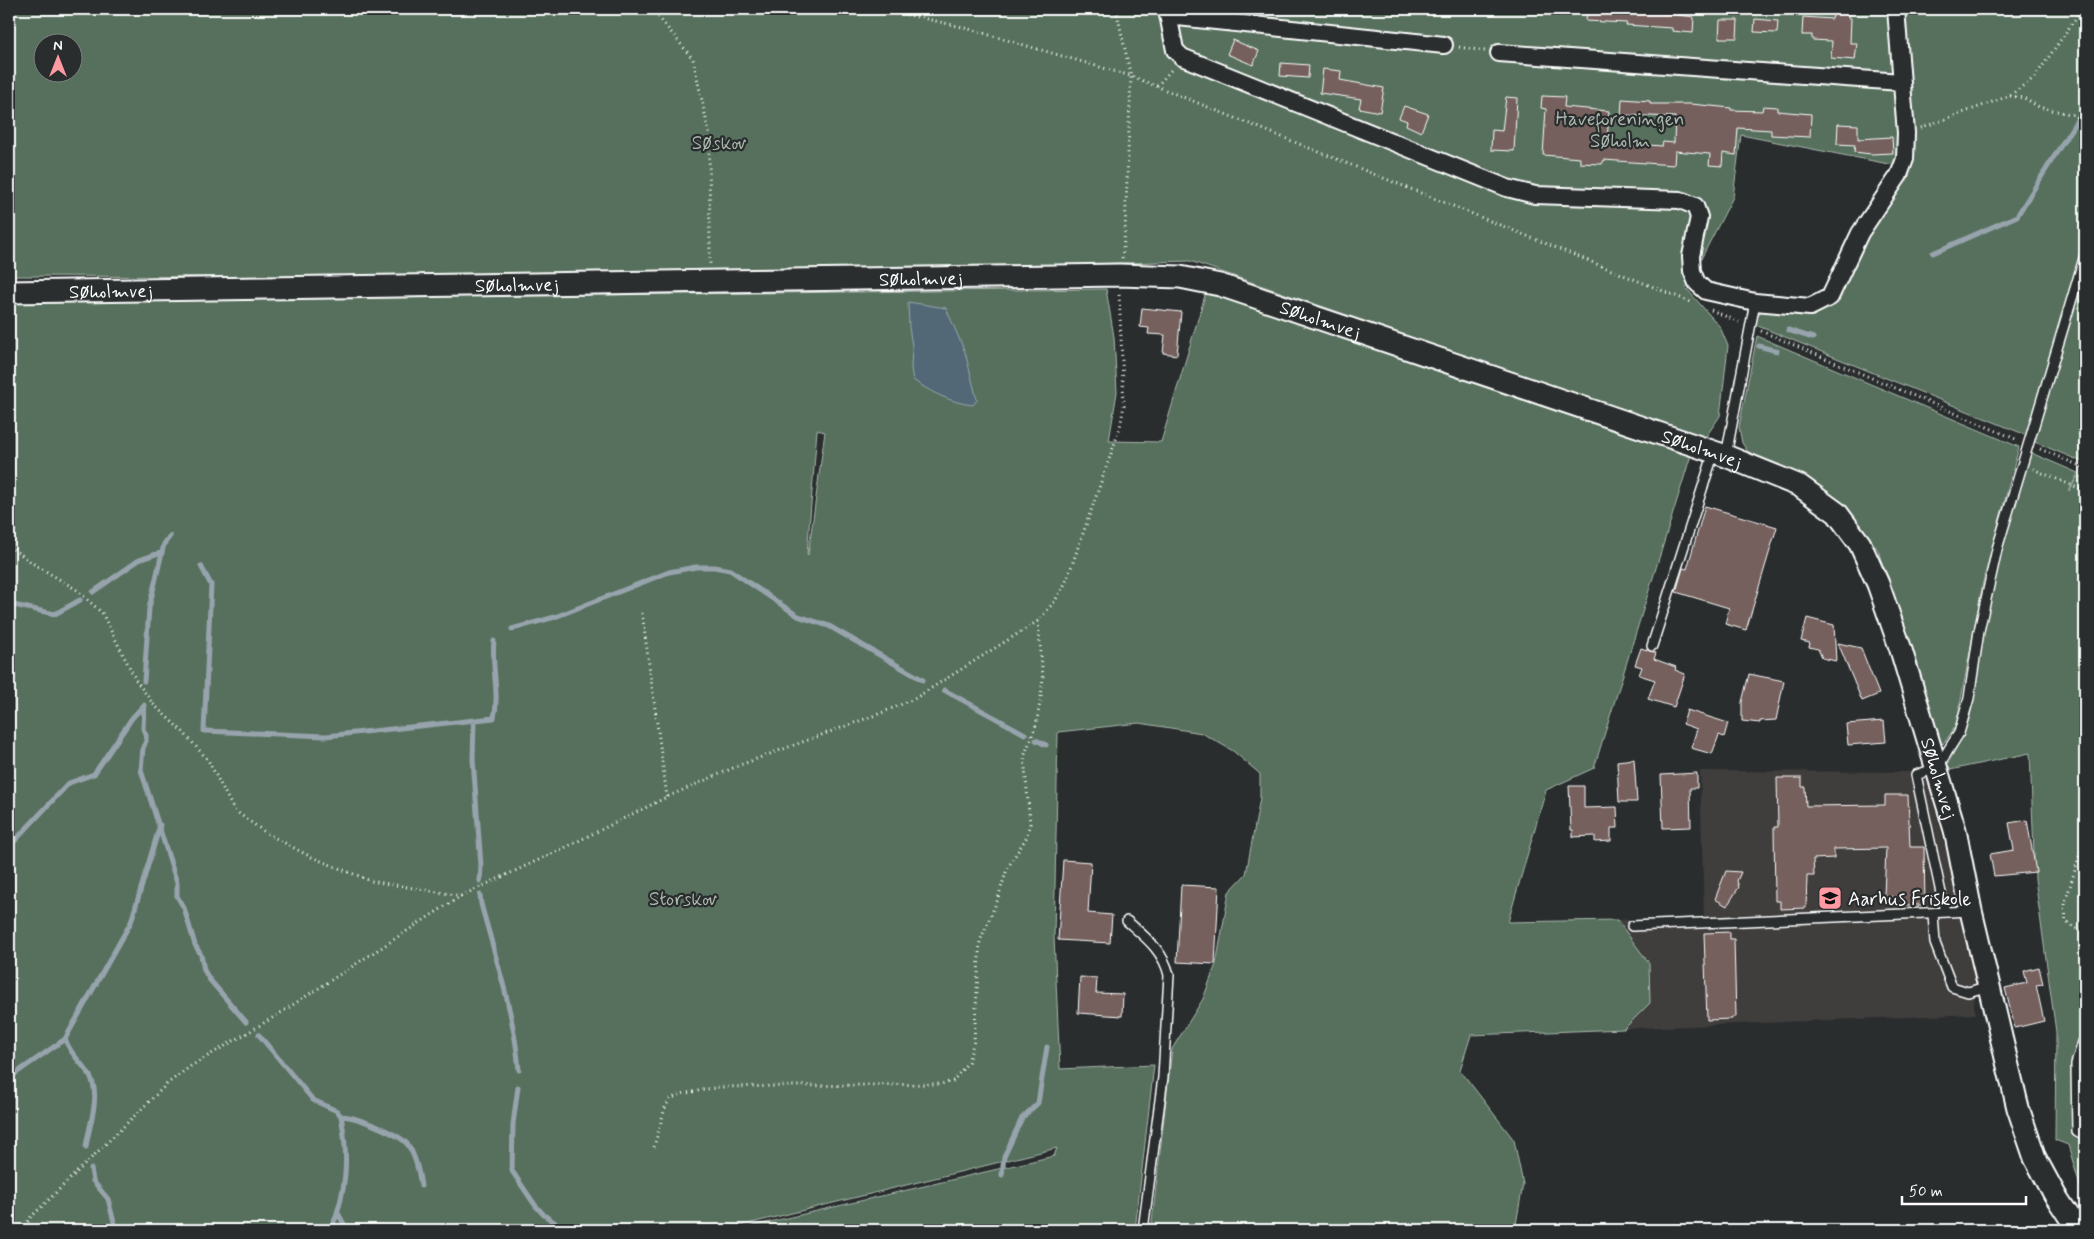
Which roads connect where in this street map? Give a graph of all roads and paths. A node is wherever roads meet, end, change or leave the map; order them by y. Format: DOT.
graph roads {
  1 [pos="652,9"];
  2 [pos="882,9"];
  3 [pos="1116,9"];
  4 [pos="1896,9"];
  5 [pos="2082,9"];
  6 [pos="1168,12"];
  7 [pos="1444,45"];
  8 [pos="1499,53"];
  9 [pos="1182,57"];
  10 [pos="1131,76"];
  11 [pos="1900,82"];
  12 [pos="1157,86"];
  13 [pos="2009,96"];
  14 [pos="2085,127"];
  15 [pos="1906,133"];
  16 [pos="2085,255"];
  17 [pos="1119,275"];
  18 [pos="710,283"];
  19 [pos="9,292"];
  20 [pos="1755,302"];
  21 [pos="1694,303"];
  22 [pos="1704,307"];
  23 [pos="1750,326"];
  24 [pos="2027,444"];
  25 [pos="1720,454"];
  26 [pos="2021,464"];
  27 [pos="2085,468"];
  28 [pos="2085,491"];
  29 [pos="9,546"];
  30 [pos="642,613"];
  31 [pos="1038,621"];
  32 [pos="1652,646"];
  33 [pos="1937,768"];
  34 [pos="666,797"];
  35 [pos="2085,837"];
  36 [pos="461,896"];
  37 [pos="1971,911"];
  38 [pos="1945,912"];
  39 [pos="1933,913"];
  40 [pos="1127,920"];
  41 [pos="1632,926"];
  42 [pos="2085,934"];
  43 [pos="1989,986"];
  44 [pos="2085,1042"];
  45 [pos="2081,1091"];
  46 [pos="2085,1136"];
  47 [pos="654,1147"];
  48 [pos="22,1230"];
  49 [pos="1142,1230"];
  50 [pos="2078,1230"];
  1 -- 18 [label="path"];
  2 -- 10 [label="path"];
  3 -- 10 [label="path"];
  4 -- 11 [label="street"];
  5 -- 13 [label="path"];
  6 -- 7 [label="street"];
  6 -- 9 [label="street"];
  7 -- 8 [label="path"];
  8 -- 11 [label="street"];
  9 -- 12 [label="path"];
  9 -- 20 [label="street"];
  10 -- 12 [label="path"];
  10 -- 17 [label="path"];
  11 -- 15 [label="street"];
  12 -- 21 [label="path"];
  13 -- 14 [label="path"];
  13 -- 15 [label="path"];
  15 -- 20 [label="street"];
  16 -- 24 [label="lane"];
  17 -- 18 [label="street, Søholmvej"];
  17 -- 25 [label="street, Søholmvej"];
  17 -- 31 [label="path"];
  18 -- 19 [label="street, Søholmvej"];
  20 -- 23 [label="lane"];
  22 -- 23 [label="path"];
  23 -- 24 [label="path"];
  23 -- 25 [label="lane"];
  24 -- 26 [label="lane"];
  24 -- 27 [label="path"];
  25 -- 32 [label="lane"];
  25 -- 33 [label="street, Søholmvej"];
  26 -- 28 [label="path"];
  26 -- 33 [label="lane"];
  29 -- 36 [label="path"];
  30 -- 34 [label="path"];
  31 -- 34 [label="path"];
  31 -- 47 [label="path"];
  33 -- 37 [label="street, Søholmvej"];
  33 -- 38 [label="lane"];
  34 -- 36 [label="path"];
  35 -- 42 [label="path"];
  36 -- 48 [label="path"];
  37 -- 38 [label="lane"];
  37 -- 43 [label="street, Søholmvej"];
  38 -- 39 [label="lane"];
  39 -- 41 [label="lane"];
  39 -- 43 [label="lane"];
  40 -- 49 [label="lane"];
  43 -- 50 [label="street, Søholmvej"];
  44 -- 45 [label="lane"];
  45 -- 46 [label="lane"];
}
